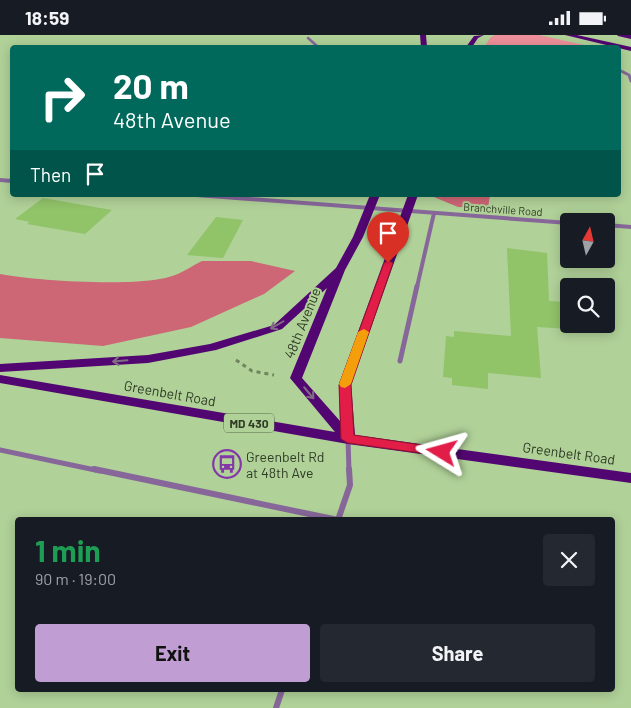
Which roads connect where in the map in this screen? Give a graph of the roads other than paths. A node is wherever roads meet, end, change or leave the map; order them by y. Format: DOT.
graph roads {
  1 [pos="481,35"];
  2 [pos="620,35"];
  3 [pos="566,36"];
  4 [pos="631,37"];
  5 [pos="308,39"];
  6 [pos="317,45"];
  7 [pos="470,45"];
  8 [pos="606,45"];
  9 [pos="608,45"];
  10 [pos="621,71"];
  11 [pos="631,81"];
  12 [pos="223,197"];
  13 [pos="374,197"];
  14 [pos="412,197"];
  15 [pos="370,208"];
  16 [pos="407,211"];
  17 [pos="434,213"];
  18 [pos="560,222"];
  19 [pos="615,226"];
  20 [pos="631,227"];
  21 [pos="340,270"];
  22 [pos="400,361"];
  23 [pos="0,368"];
  24 [pos="0,379"];
  25 [pos="348,439"];
  26 [pos="0,450"];
  27 [pos="631,478"];
  28 [pos="324,517"];
  29 [pos="339,517"];
  30 [pos="281,692"];
  31 [pos="276,708"];
  1 -- 7 [label="main road"];
  2 -- 4 [label="main road"];
  3 -- 8 [label="main road"];
  3 -- 9 [label="main road"];
  5 -- 6 [label="lane"];
  10 -- 11 [label="street"];
  12 -- 15 [label="street, Branchville Road"];
  13 -- 15 [label="main road, 48th Avenue"];
  14 -- 16 [label="main road"];
  15 -- 16 [label="street, Branchville Road"];
  15 -- 21 [label="main road, 48th Avenue"];
  16 -- 17 [label="street, Branchville Road"];
  16 -- 25 [label="main road"];
  17 -- 18 [label="street, Branchville Road"];
  17 -- 22 [label="street"];
  19 -- 20 [label="street"];
  21 -- 23 [label="main road, one-way"];
  21 -- 25 [label="main road, 48th Avenue, one-way"];
  24 -- 25 [label="main road, Greenbelt Road / MD 430"];
  25 -- 27 [label="main road, Greenbelt Road / MD 430"];
  25 -- 29 [label="street"];
  26 -- 28 [label="street"];
  30 -- 31 [label="street"];
}
